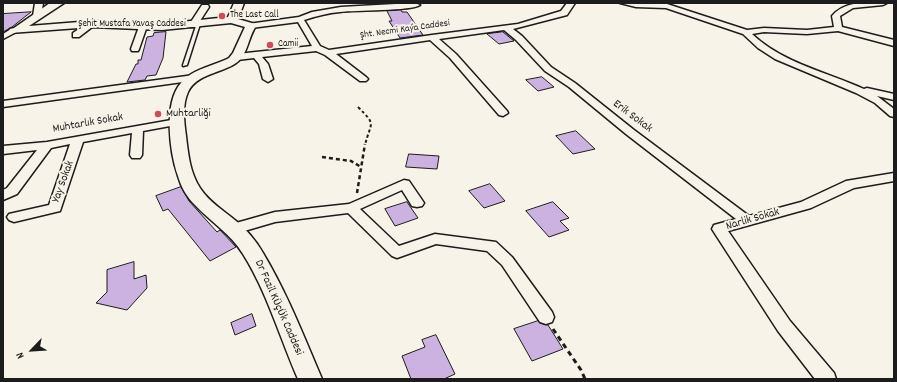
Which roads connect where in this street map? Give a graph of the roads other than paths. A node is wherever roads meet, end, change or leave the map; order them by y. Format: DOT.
graph roads {
  1 [pos="39,3"];
  2 [pos="59,3"];
  3 [pos="239,3"];
  4 [pos="571,3"];
  5 [pos="624,3"];
  6 [pos="884,4"];
  7 [pos="416,5"];
  8 [pos="665,5"];
  9 [pos="205,7"];
  10 [pos="37,16"];
  11 [pos="300,18"];
  12 [pos="232,20"];
  13 [pos="92,24"];
  14 [pos="195,24"];
  15 [pos="143,26"];
  16 [pos="251,26"];
  17 [pos="506,28"];
  18 [pos="838,29"];
  19 [pos="14,30"];
  20 [pos="742,30"];
  21 [pos="3,32"];
  22 [pos="76,35"];
  23 [pos="3,37"];
  24 [pos="432,37"];
  25 [pos="894,43"];
  26 [pos="317,48"];
  27 [pos="135,50"];
  28 [pos="328,53"];
  29 [pos="256,55"];
  30 [pos="237,57"];
  31 [pos="185,65"];
  32 [pos="194,78"];
  33 [pos="268,79"];
  34 [pos="363,79"];
  35 [pos="857,90"];
  36 [pos="894,97"];
  37 [pos="3,104"];
  38 [pos="503,113"];
  39 [pos="894,114"];
  40 [pos="177,122"];
  41 [pos="138,129"];
  42 [pos="78,139"];
  43 [pos="47,145"];
  44 [pos="3,150"];
  45 [pos="136,155"];
  46 [pos="894,177"];
  47 [pos="3,196"];
  48 [pos="417,203"];
  49 [pos="353,207"];
  50 [pos="14,217"];
  51 [pos="747,221"];
  52 [pos="234,229"];
  53 [pos="546,317"];
  54 [pos="310,379"];
  55 [pos="827,379"];
  1 -- 10 [label="street"];
  2 -- 10 [label="street"];
  3 -- 12 [label="street"];
  4 -- 17 [label="street, Şht. Necmi Kaýa Caddesi"];
  5 -- 8 [label="street"];
  6 -- 18 [label="street"];
  7 -- 11 [label="street"];
  8 -- 20 [label="street"];
  9 -- 14 [label="street"];
  10 -- 19 [label="street"];
  11 -- 16 [label="street"];
  11 -- 26 [label="street"];
  12 -- 14 [label="street, Şehit Mustafa Yavaş Caddesi"];
  12 -- 16 [label="street"];
  13 -- 15 [label="street, Şehit Mustafa Yavaş Caddesi"];
  13 -- 19 [label="street, Şehit Mustafa Yavaş Caddesi"];
  13 -- 22 [label="street"];
  14 -- 15 [label="street, Şehit Mustafa Yavaş Caddesi"];
  14 -- 31 [label="lane"];
  15 -- 27 [label="street"];
  16 -- 30 [label="street"];
  17 -- 24 [label="street, Şht. Necmi Kaýa Caddesi"];
  17 -- 51 [label="street, Erik Sokak"];
  18 -- 20 [label="street"];
  18 -- 25 [label="street"];
  19 -- 21 [label="street"];
  19 -- 23 [label="street"];
  20 -- 35 [label="street"];
  24 -- 28 [label="street, Şht. Necmi Kaýa Caddesi"];
  24 -- 38 [label="street"];
  26 -- 28 [label="street"];
  26 -- 29 [label="street"];
  28 -- 34 [label="street"];
  29 -- 30 [label="street"];
  29 -- 33 [label="street"];
  30 -- 32 [label="street, Dr Fazil Kϋçϋk Caddesi"];
  32 -- 37 [label="street"];
  32 -- 40 [label="street, Dr Fazil Kϋçϋk Caddesi"];
  35 -- 36 [label="street"];
  35 -- 39 [label="street"];
  40 -- 41 [label="street, Muhtarlık Sokak"];
  40 -- 52 [label="street, Dr Fazil Kϋçϋk Caddesi"];
  41 -- 42 [label="street, Muhtarlık Sokak"];
  41 -- 45 [label="street"];
  42 -- 43 [label="street, Muhtarlık Sokak"];
  42 -- 50 [label="street, Yay Sokak"];
  43 -- 44 [label="street, Muhtarlık Sokak"];
  43 -- 47 [label="street"];
  46 -- 51 [label="street, Narlik Sokak"];
  48 -- 49 [label="street"];
  49 -- 52 [label="street"];
  49 -- 53 [label="street"];
  51 -- 55 [label="street, Narlik Sokak"];
  52 -- 54 [label="street, Dr Fazil Kϋçϋk Caddesi"];
}
